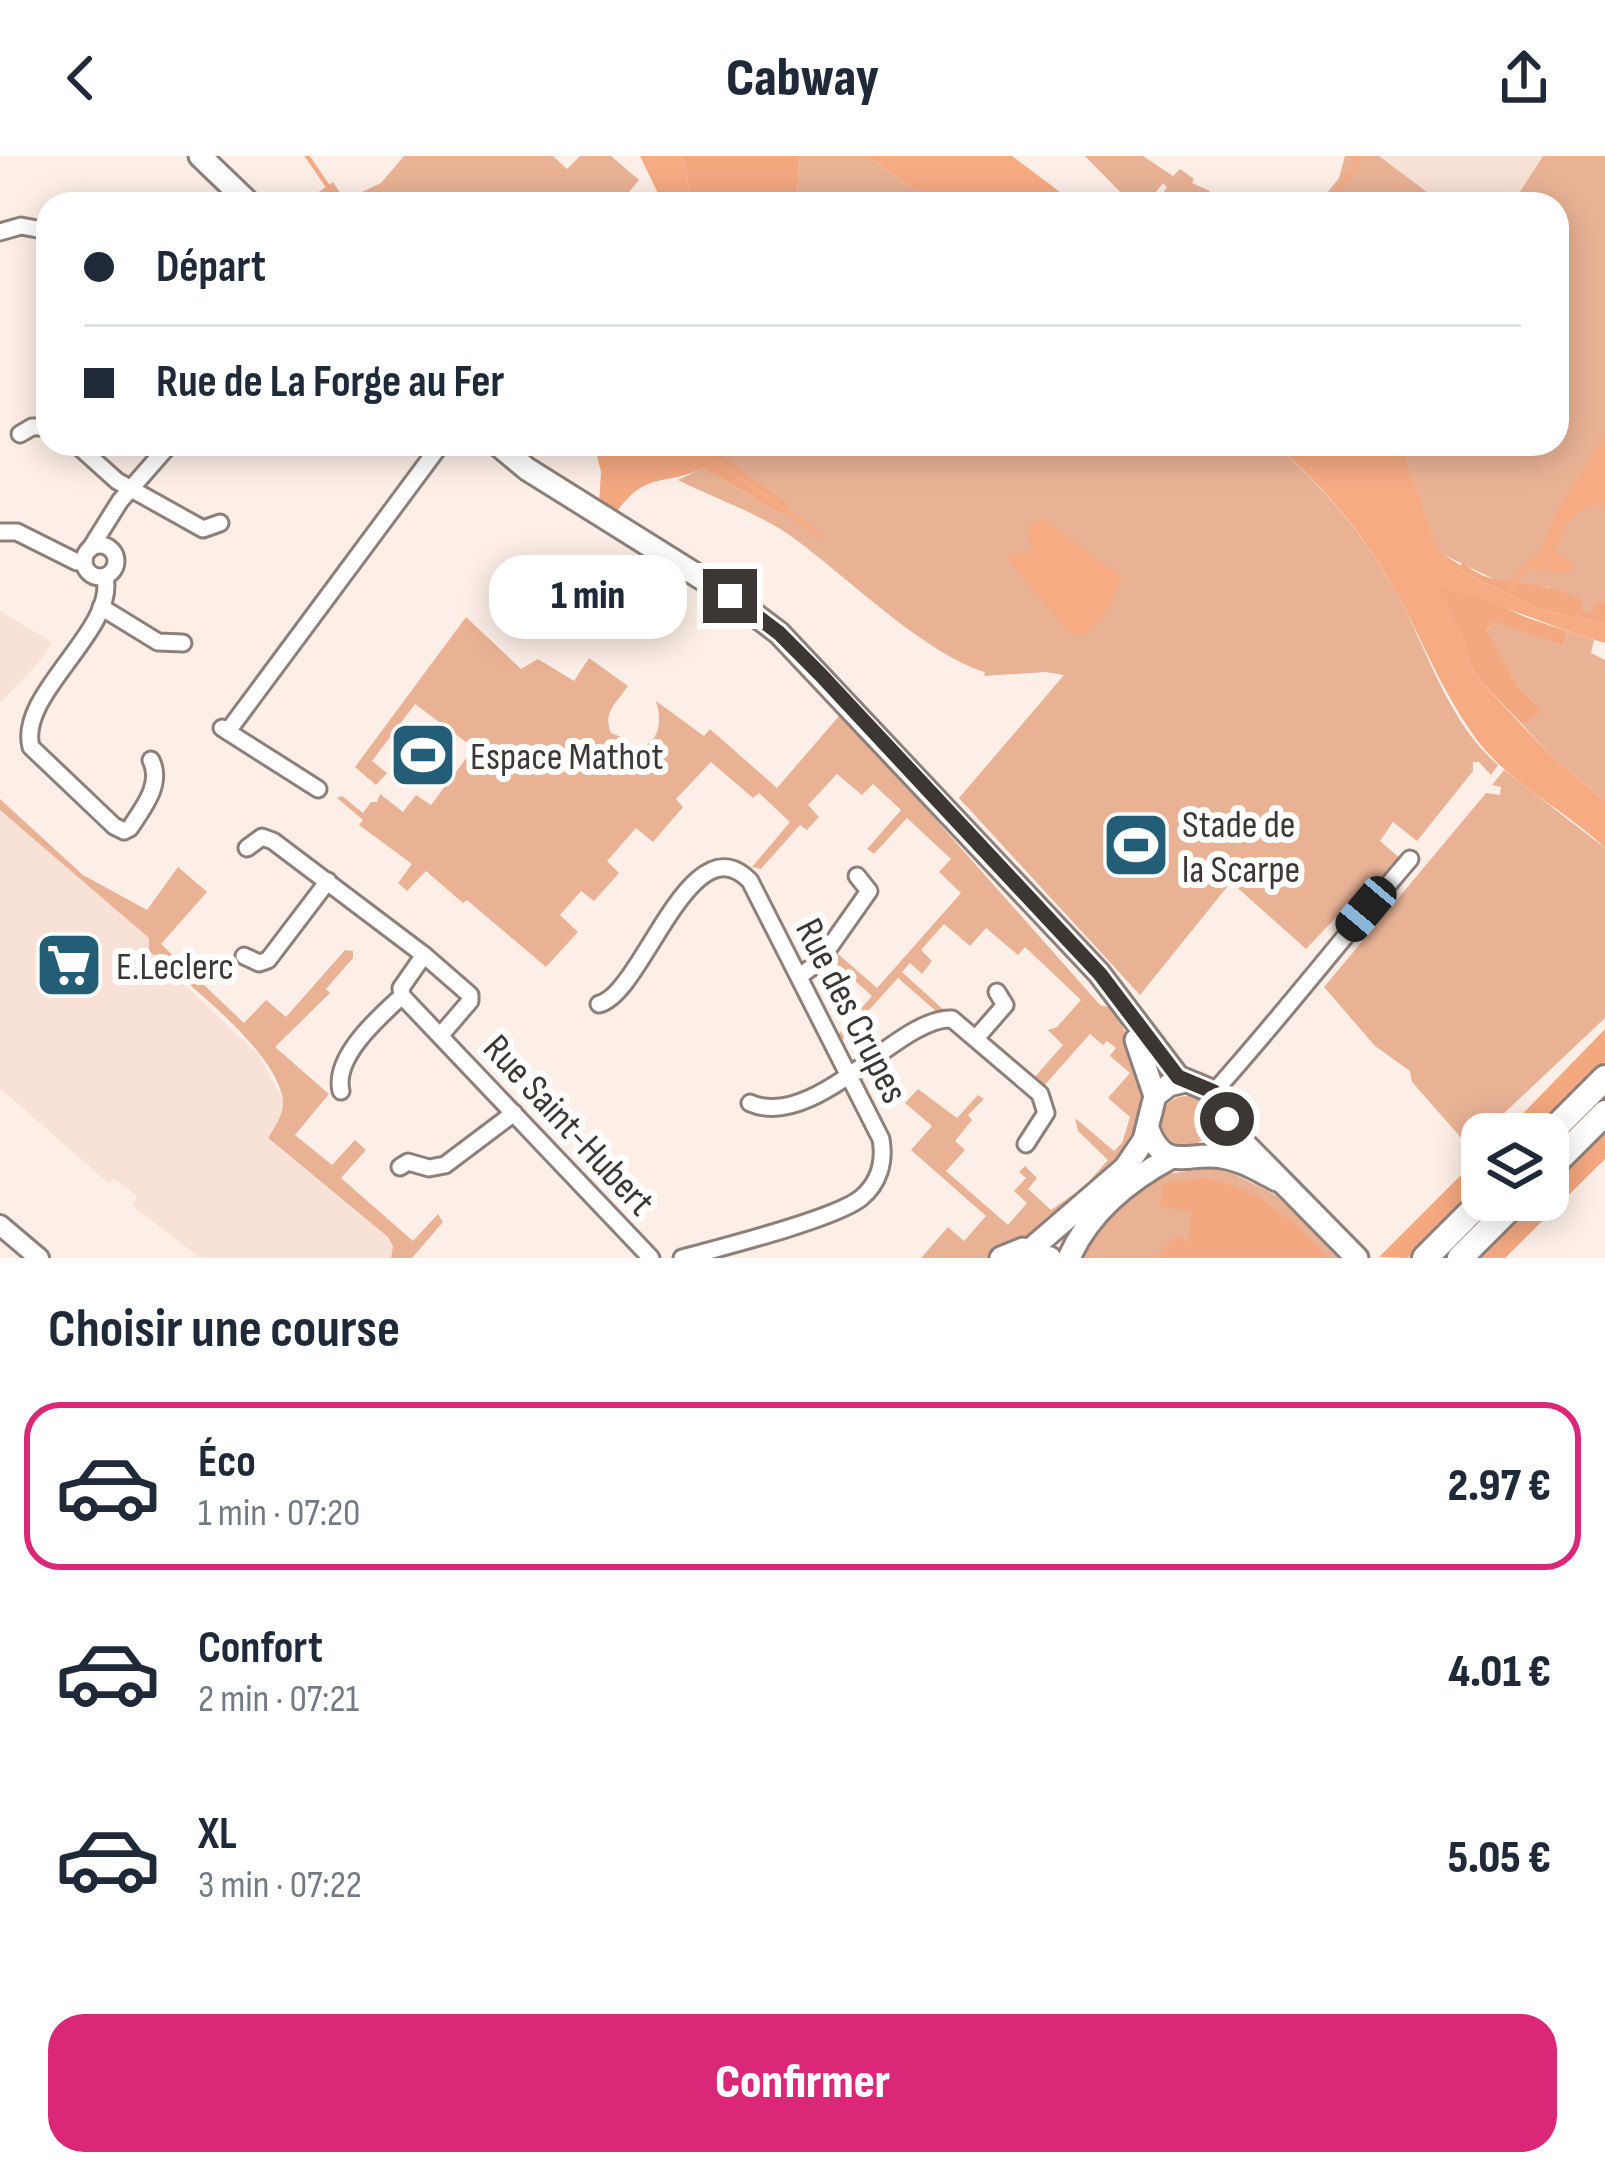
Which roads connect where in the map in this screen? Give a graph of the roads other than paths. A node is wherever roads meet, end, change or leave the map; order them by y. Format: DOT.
graph roads {
  1 [pos="200,156"];
  2 [pos="238,192"];
  3 [pos="36,229"];
  4 [pos="0,232"];
  5 [pos="36,427"];
  6 [pos="20,434"];
  7 [pos="88,456"];
  8 [pos="160,456"];
  9 [pos="432,456"];
  10 [pos="511,456"];
  11 [pos="132,488"];
  12 [pos="110,518"];
  13 [pos="220,523"];
  14 [pos="0,532"];
  15 [pos="111,549"];
  16 [pos="87,555"];
  17 [pos="104,577"];
  18 [pos="100,607"];
  19 [pos="183,643"];
  20 [pos="151,760"];
  21 [pos="319,789"];
  22 [pos="247,848"];
  23 [pos="1410,859"];
  24 [pos="857,876"];
  25 [pos="328,881"];
  26 [pos="1069,944"];
  27 [pos="424,955"];
  28 [pos="244,956"];
  29 [pos="801,975"];
  30 [pos="997,992"];
  31 [pos="403,996"];
  32 [pos="599,1004"];
  33 [pos="440,1036"];
  34 [pos="976,1037"];
  35 [pos="851,1076"];
  36 [pos="1605,1078"];
  37 [pos="1185,1081"];
  38 [pos="341,1091"];
  39 [pos="1214,1092"];
  40 [pos="1156,1096"];
  41 [pos="750,1103"];
  42 [pos="514,1113"];
  43 [pos="1605,1113"];
  44 [pos="1569,1114"];
  45 [pos="1227,1119"];
  46 [pos="1148,1129"];
  47 [pos="1026,1144"];
  48 [pos="1569,1149"];
  49 [pos="1206,1156"];
  50 [pos="1172,1157"];
  51 [pos="400,1167"];
  52 [pos="1288,1186"];
  53 [pos="1463,1221"];
  54 [pos="1497,1221"];
  55 [pos="0,1225"];
  56 [pos="1040,1254"];
  57 [pos="39,1258"];
  58 [pos="651,1258"];
  59 [pos="682,1258"];
  60 [pos="1000,1258"];
  61 [pos="1069,1258"];
  62 [pos="1358,1258"];
  63 [pos="1426,1258"];
  64 [pos="1460,1258"];
  1 -- 2 [label="main road"];
  3 -- 4 [label="street"];
  5 -- 6 [label="street"];
  7 -- 11 [label="street"];
  8 -- 11 [label="street"];
  9 -- 21 [label="street"];
  10 -- 26 [label="main road"];
  11 -- 12 [label="street"];
  11 -- 13 [label="street"];
  12 -- 15 [label="street"];
  12 -- 16 [label="street"];
  14 -- 16 [label="street"];
  15 -- 16 [label="street"];
  15 -- 17 [label="street"];
  16 -- 17 [label="street"];
  17 -- 18 [label="street"];
  18 -- 19 [label="street"];
  18 -- 20 [label="street"];
  22 -- 25 [label="street, Rue Saint-Hubert"];
  23 -- 39 [label="street"];
  24 -- 29 [label="street"];
  25 -- 27 [label="street, Rue Saint-Hubert"];
  25 -- 28 [label="street"];
  26 -- 37 [label="main road"];
  26 -- 40 [label="main road"];
  27 -- 31 [label="street"];
  27 -- 33 [label="street, Rue Saint-Hubert"];
  29 -- 32 [label="street, Rue des Crupes"];
  29 -- 35 [label="street, Rue des Crupes"];
  30 -- 34 [label="street"];
  31 -- 33 [label="street, Rue Saint-Hubert"];
  31 -- 38 [label="street"];
  33 -- 42 [label="street, Rue Saint-Hubert"];
  34 -- 35 [label="street"];
  34 -- 47 [label="street"];
  35 -- 41 [label="street"];
  35 -- 59 [label="street, Rue des Crupes"];
  36 -- 44 [label="highway"];
  37 -- 39 [label="main road"];
  37 -- 40 [label="main road"];
  39 -- 45 [label="main road"];
  40 -- 46 [label="main road"];
  42 -- 51 [label="street"];
  42 -- 58 [label="street, Rue Saint-Hubert"];
  43 -- 48 [label="highway"];
  45 -- 49 [label="main road"];
  45 -- 52 [label="main road"];
  46 -- 50 [label="main road"];
  46 -- 56 [label="main road"];
  49 -- 50 [label="main road"];
  49 -- 52 [label="main road"];
  50 -- 61 [label="main road"];
  52 -- 62 [label="main road"];
  53 -- 63 [label="highway"];
  54 -- 64 [label="highway"];
  55 -- 57 [label="street"];
  56 -- 60 [label="main road"];
}
